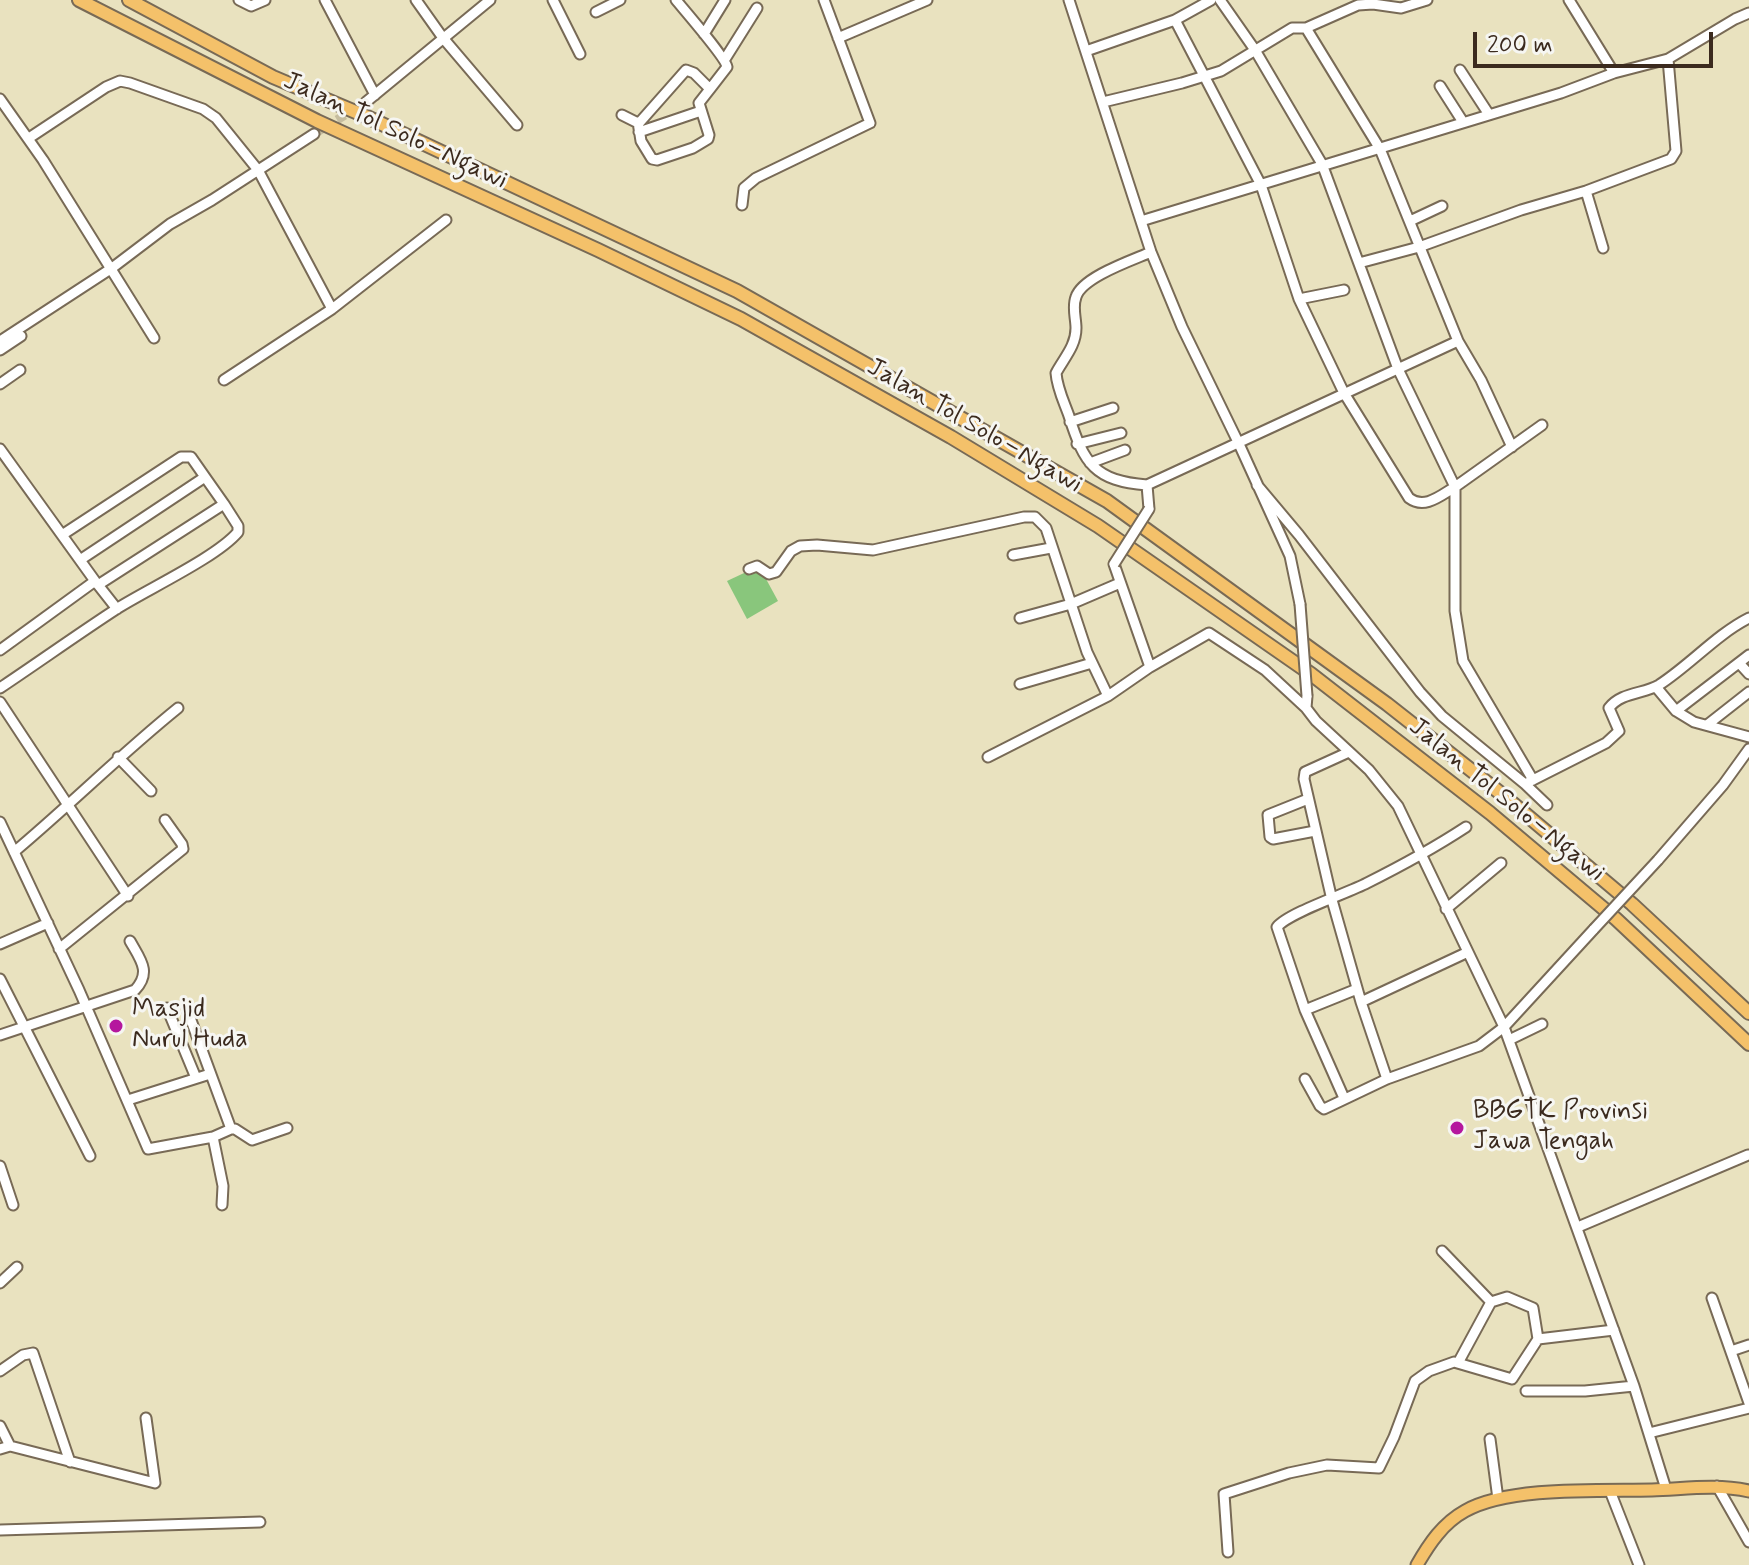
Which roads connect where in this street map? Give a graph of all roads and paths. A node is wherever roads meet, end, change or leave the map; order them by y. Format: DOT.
graph roads {
  1 [pos="79,0"];
  2 [pos="129,0"];
  3 [pos="239,0"];
  4 [pos="325,0"];
  5 [pos="416,0"];
  6 [pos="490,0"];
  7 [pos="553,0"];
  8 [pos="620,0"];
  9 [pos="676,0"];
  10 [pos="824,0"];
  11 [pos="927,0"];
  12 [pos="1069,0"];
  13 [pos="1211,0"];
  14 [pos="1220,0"];
  15 [pos="1427,0"];
  16 [pos="1569,0"];
  17 [pos="262,1"];
  18 [pos="721,2"];
  19 [pos="757,8"];
  20 [pos="596,12"];
  21 [pos="1749,13"];
  22 [pos="1175,20"];
  23 [pos="1306,28"];
  24 [pos="704,34"];
  25 [pos="443,38"];
  26 [pos="838,38"];
  27 [pos="1255,50"];
  28 [pos="1086,51"];
  29 [pos="580,54"];
  30 [pos="725,59"];
  31 [pos="1668,59"];
  32 [pos="1460,70"];
  33 [pos="1614,73"];
  34 [pos="1203,77"];
  35 [pos="1440,86"];
  36 [pos="710,89"];
  37 [pos="375,95"];
  38 [pos="0,99"];
  39 [pos="366,102"];
  40 [pos="1103,102"];
  41 [pos="701,111"];
  42 [pos="1488,113"];
  43 [pos="622,115"];
  44 [pos="1463,122"];
  45 [pos="517,125"];
  46 [pos="639,127"];
  47 [pos="314,134"];
  48 [pos="29,138"];
  49 [pos="1380,149"];
  50 [pos="1322,164"];
  51 [pos="258,170"];
  52 [pos="1261,185"];
  53 [pos="1586,191"];
  54 [pos="742,205"];
  55 [pos="1442,206"];
  56 [pos="446,220"];
  57 [pos="1141,221"];
  58 [pos="1410,221"];
  59 [pos="1419,247"];
  60 [pos="1603,248"];
  61 [pos="1151,252"];
  62 [pos="1359,263"];
  63 [pos="112,268"];
  64 [pos="1344,290"];
  65 [pos="1299,299"];
  66 [pos="332,309"];
  67 [pos="21,336"];
  68 [pos="154,338"];
  69 [pos="0,341"];
  70 [pos="1458,341"];
  71 [pos="0,350"];
  72 [pos="1398,369"];
  73 [pos="20,370"];
  74 [pos="224,380"];
  75 [pos="0,384"];
  76 [pos="1344,393"];
  77 [pos="1113,408"];
  78 [pos="1070,422"];
  79 [pos="1542,425"];
  80 [pos="1121,433"];
  81 [pos="1077,444"];
  82 [pos="1239,444"];
  83 [pos="1512,447"];
  84 [pos="0,449"];
  85 [pos="1125,450"];
  86 [pos="1090,463"];
  87 [pos="205,477"];
  88 [pos="1147,485"];
  89 [pos="1257,485"];
  90 [pos="1455,487"];
  91 [pos="224,504"];
  92 [pos="62,535"];
  93 [pos="1051,548"];
  94 [pos="1013,555"];
  95 [pos="80,560"];
  96 [pos="749,569"];
  97 [pos="96,583"];
  98 [pos="1120,583"];
  99 [pos="1071,604"];
  100 [pos="117,609"];
  101 [pos="1020,618"];
  102 [pos="1749,618"];
  103 [pos="0,650"];
  104 [pos="1749,655"];
  105 [pos="1092,663"];
  106 [pos="1739,663"];
  107 [pos="1150,667"];
  108 [pos="1749,674"];
  109 [pos="1020,684"];
  110 [pos="1656,687"];
  111 [pos="0,688"];
  112 [pos="1749,692"];
  113 [pos="1108,696"];
  114 [pos="0,702"];
  115 [pos="178,708"];
  116 [pos="1306,708"];
  117 [pos="1676,711"];
  118 [pos="1707,725"];
  119 [pos="1749,737"];
  120 [pos="1349,752"];
  121 [pos="1747,755"];
  122 [pos="118,757"];
  123 [pos="988,757"];
  124 [pos="1529,782"];
  125 [pos="151,791"];
  126 [pos="1308,799"];
  127 [pos="70,805"];
  128 [pos="1547,805"];
  129 [pos="165,820"];
  130 [pos="0,822"];
  131 [pos="1466,827"];
  132 [pos="1315,831"];
  133 [pos="4,836"];
  134 [pos="14,852"];
  135 [pos="1423,855"];
  136 [pos="1501,863"];
  137 [pos="128,896"];
  138 [pos="1332,900"];
  139 [pos="1446,909"];
  140 [pos="48,923"];
  141 [pos="130,941"];
  142 [pos="0,944"];
  143 [pos="59,949"];
  144 [pos="1468,952"];
  145 [pos="0,979"];
  146 [pos="1357,989"];
  147 [pos="1361,1002"];
  148 [pos="87,1006"];
  149 [pos="167,1008"];
  150 [pos="1305,1010"];
  151 [pos="188,1012"];
  152 [pos="1749,1013"];
  153 [pos="1542,1024"];
  154 [pos="24,1026"];
  155 [pos="1504,1027"];
  156 [pos="0,1035"];
  157 [pos="1509,1040"];
  158 [pos="1749,1044"];
  159 [pos="210,1074"];
  160 [pos="196,1078"];
  161 [pos="1305,1079"];
  162 [pos="1387,1079"];
  163 [pos="1344,1098"];
  164 [pos="128,1100"];
  165 [pos="287,1128"];
  166 [pos="231,1129"];
  167 [pos="213,1137"];
  168 [pos="1748,1155"];
  169 [pos="90,1156"];
  170 [pos="0,1169"];
  171 [pos="13,1205"];
  172 [pos="222,1205"];
  173 [pos="1578,1227"];
  174 [pos="1442,1251"];
  175 [pos="17,1267"];
  176 [pos="0,1283"];
  177 [pos="1712,1298"];
  178 [pos="1491,1302"];
  179 [pos="1614,1330"];
  180 [pos="1538,1339"];
  181 [pos="1749,1345"];
  182 [pos="1731,1351"];
  183 [pos="1458,1363"];
  184 [pos="0,1371"];
  185 [pos="1634,1386"];
  186 [pos="1526,1391"];
  187 [pos="1749,1406"];
  188 [pos="146,1418"];
  189 [pos="0,1426"];
  190 [pos="1649,1433"];
  191 [pos="1490,1439"];
  192 [pos="5,1448"];
  193 [pos="70,1462"];
  194 [pos="1717,1486"];
  195 [pos="1666,1489"];
  196 [pos="1610,1491"];
  197 [pos="1749,1491"];
  198 [pos="1498,1499"];
  199 [pos="260,1522"];
  200 [pos="0,1530"];
  201 [pos="1749,1542"];
  202 [pos="1228,1552"];
  203 [pos="1417,1565"];
  204 [pos="1639,1565"];
  1 -- 158 [label="highway, Jalan Tol Solo–Ngawi"];
  2 -- 152 [label="highway, Jalan Tol Solo–Ngawi"];
  3 -- 17 [label="street"];
  4 -- 37 [label="street"];
  5 -- 25 [label="street"];
  6 -- 25 [label="street"];
  7 -- 29 [label="street"];
  8 -- 20 [label="street"];
  9 -- 24 [label="street"];
  10 -- 26 [label="street"];
  11 -- 26 [label="street"];
  12 -- 28 [label="street"];
  13 -- 22 [label="street"];
  14 -- 27 [label="street"];
  15 -- 23 [label="street"];
  16 -- 33 [label="street"];
  18 -- 24 [label="street"];
  19 -- 30 [label="street"];
  21 -- 31 [label="street"];
  22 -- 28 [label="street"];
  22 -- 34 [label="street"];
  23 -- 27 [label="street"];
  23 -- 49 [label="street"];
  24 -- 30 [label="street"];
  25 -- 37 [label="street"];
  25 -- 45 [label="street"];
  26 -- 54 [label="street"];
  27 -- 34 [label="street"];
  27 -- 50 [label="street"];
  28 -- 40 [label="street"];
  30 -- 36 [label="street"];
  31 -- 33 [label="street"];
  31 -- 53 [label="street"];
  32 -- 42 [label="street"];
  33 -- 42 [label="street"];
  34 -- 40 [label="street"];
  34 -- 52 [label="street"];
  35 -- 44 [label="street"];
  36 -- 41 [label="street"];
  36 -- 46 [label="street"];
  37 -- 39 [label="street"];
  38 -- 48 [label="street"];
  40 -- 57 [label="street"];
  41 -- 46 [label="street"];
  41 -- 46 [label="street"];
  42 -- 44 [label="street"];
  43 -- 46 [label="street"];
  44 -- 49 [label="street"];
  47 -- 51 [label="street"];
  48 -- 51 [label="street"];
  48 -- 63 [label="street"];
  49 -- 50 [label="street"];
  49 -- 58 [label="street"];
  50 -- 52 [label="street"];
  50 -- 62 [label="street"];
  51 -- 63 [label="street"];
  51 -- 66 [label="street"];
  52 -- 57 [label="street"];
  52 -- 65 [label="street"];
  53 -- 59 [label="street"];
  53 -- 60 [label="street"];
  55 -- 58 [label="street"];
  56 -- 66 [label="street"];
  57 -- 61 [label="street"];
  58 -- 59 [label="street"];
  59 -- 62 [label="street"];
  59 -- 70 [label="street"];
  61 -- 78 [label="street"];
  61 -- 82 [label="street"];
  62 -- 72 [label="street"];
  63 -- 68 [label="street"];
  63 -- 69 [label="street"];
  64 -- 65 [label="street"];
  65 -- 76 [label="street"];
  66 -- 74 [label="street"];
  67 -- 71 [label="street"];
  70 -- 72 [label="street"];
  70 -- 83 [label="street"];
  72 -- 76 [label="street"];
  72 -- 90 [label="street"];
  73 -- 75 [label="street"];
  76 -- 82 [label="street"];
  76 -- 90 [label="street"];
  77 -- 78 [label="street"];
  78 -- 81 [label="street"];
  79 -- 83 [label="street"];
  80 -- 81 [label="street"];
  81 -- 86 [label="street"];
  82 -- 88 [label="street"];
  82 -- 89 [label="street"];
  83 -- 90 [label="street"];
  84 -- 92 [label="street"];
  85 -- 86 [label="street"];
  86 -- 88 [label="street"];
  87 -- 91 [label="street"];
  87 -- 92 [label="street"];
  87 -- 95 [label="street"];
  88 -- 98 [label="street, bridge"];
  89 -- 116 [label="street, bridge"];
  89 -- 124 [label="street"];
  90 -- 124 [label="street"];
  91 -- 97 [label="street"];
  91 -- 100 [label="street"];
  92 -- 95 [label="street"];
  93 -- 94 [label="street"];
  93 -- 96 [label="street"];
  93 -- 99 [label="street"];
  95 -- 97 [label="street"];
  97 -- 100 [label="street"];
  97 -- 103 [label="street"];
  98 -- 99 [label="street"];
  98 -- 107 [label="street"];
  99 -- 101 [label="street"];
  99 -- 105 [label="street"];
  100 -- 111 [label="street"];
  102 -- 110 [label="street"];
  104 -- 106 [label="street"];
  105 -- 109 [label="street"];
  105 -- 113 [label="street"];
  106 -- 108 [label="street"];
  106 -- 117 [label="street"];
  107 -- 113 [label="street"];
  107 -- 116 [label="street"];
  110 -- 117 [label="street"];
  110 -- 124 [label="street"];
  112 -- 118 [label="street"];
  113 -- 123 [label="street"];
  114 -- 127 [label="street"];
  115 -- 122 [label="street"];
  116 -- 120 [label="street"];
  117 -- 118 [label="street"];
  118 -- 119 [label="street"];
  120 -- 126 [label="street"];
  120 -- 135 [label="street"];
  121 -- 155 [label="street, bridge"];
  122 -- 125 [label="street"];
  122 -- 127 [label="street"];
  124 -- 128 [label="street"];
  126 -- 132 [label="street"];
  126 -- 132 [label="street"];
  127 -- 134 [label="street"];
  127 -- 137 [label="street"];
  129 -- 137 [label="street"];
  130 -- 133 [label="street"];
  131 -- 135 [label="street"];
  132 -- 138 [label="street"];
  133 -- 134 [label="street"];
  134 -- 140 [label="street"];
  135 -- 138 [label="street"];
  135 -- 139 [label="street"];
  136 -- 139 [label="street"];
  137 -- 143 [label="street"];
  138 -- 146 [label="street"];
  138 -- 150 [label="street"];
  139 -- 144 [label="street"];
  140 -- 142 [label="street"];
  140 -- 143 [label="street"];
  141 -- 148 [label="street"];
  143 -- 148 [label="street"];
  144 -- 147 [label="street"];
  144 -- 155 [label="street"];
  145 -- 154 [label="street"];
  146 -- 147 [label="street"];
  146 -- 150 [label="street"];
  147 -- 162 [label="street"];
  148 -- 154 [label="street"];
  148 -- 164 [label="street"];
  149 -- 160 [label="street"];
  150 -- 163 [label="street"];
  151 -- 159 [label="street"];
  153 -- 157 [label="street"];
  154 -- 156 [label="street"];
  154 -- 169 [label="street"];
  155 -- 157 [label="street"];
  155 -- 162 [label="street"];
  157 -- 173 [label="street"];
  159 -- 160 [label="street"];
  159 -- 166 [label="street"];
  160 -- 164 [label="street"];
  161 -- 163 [label="street"];
  162 -- 163 [label="street"];
  164 -- 167 [label="street"];
  165 -- 166 [label="street"];
  166 -- 167 [label="street"];
  167 -- 172 [label="street"];
  168 -- 173 [label="street"];
  170 -- 171 [label="street"];
  173 -- 179 [label="street"];
  174 -- 178 [label="street"];
  175 -- 176 [label="street"];
  177 -- 182 [label="street"];
  178 -- 180 [label="street"];
  178 -- 183 [label="street"];
  179 -- 180 [label="street"];
  179 -- 185 [label="street"];
  180 -- 183 [label="street"];
  181 -- 182 [label="street"];
  182 -- 187 [label="street"];
  183 -- 202 [label="street"];
  184 -- 193 [label="street"];
  185 -- 186 [label="street"];
  185 -- 190 [label="street"];
  187 -- 190 [label="street"];
  188 -- 193 [label="street"];
  189 -- 192 [label="street"];
  190 -- 195 [label="street"];
  191 -- 198 [label="street"];
  192 -- 193 [label="street"];
  194 -- 195 [label="main road"];
  194 -- 197 [label="main road"];
  194 -- 201 [label="street"];
  195 -- 196 [label="main road"];
  196 -- 198 [label="main road"];
  196 -- 204 [label="street"];
  198 -- 203 [label="main road"];
  199 -- 200 [label="street"];
}
